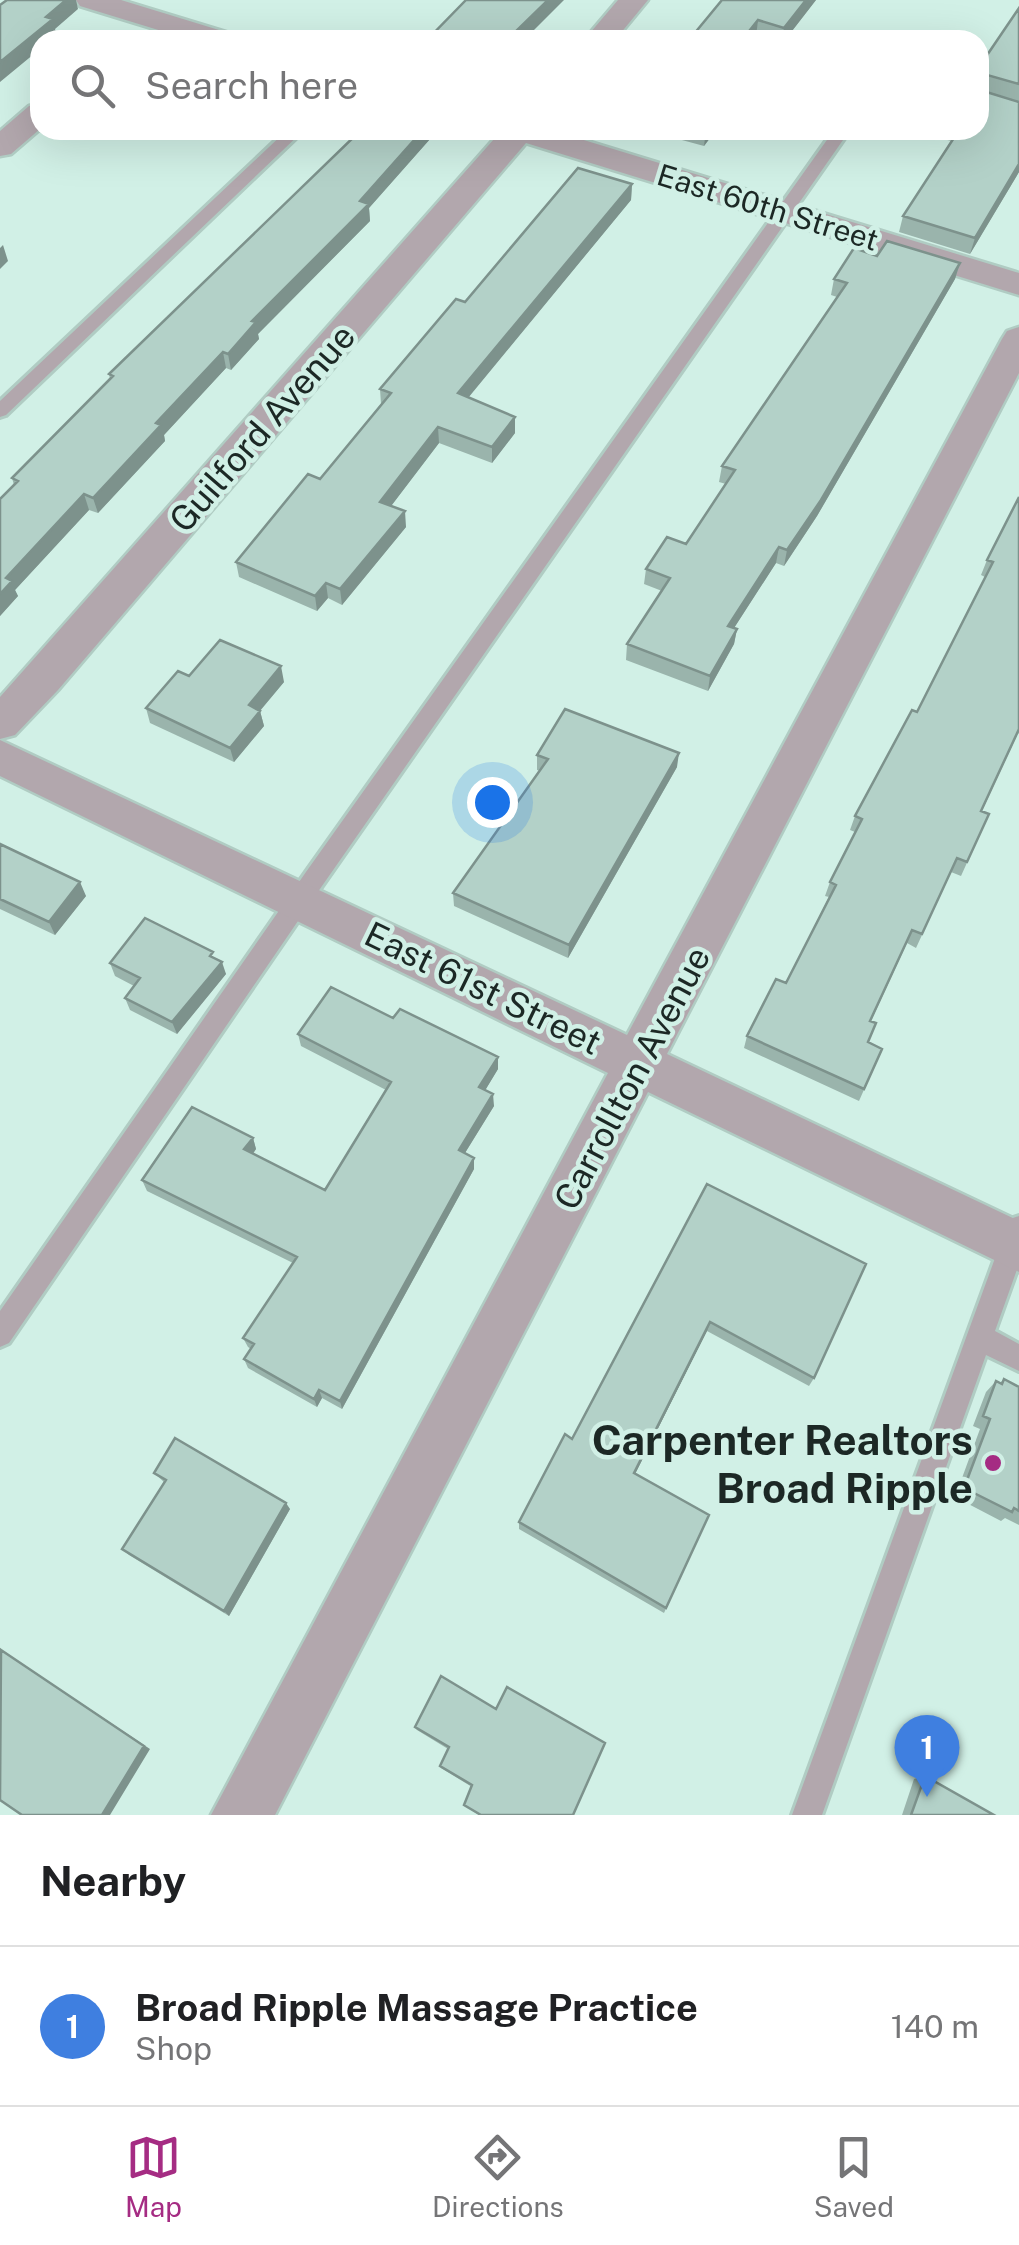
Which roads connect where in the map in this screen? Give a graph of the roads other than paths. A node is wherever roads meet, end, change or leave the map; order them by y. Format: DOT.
graph roads {
  1 [pos="90,0"];
  2 [pos="634,0"];
  3 [pos="159,9"];
  4 [pos="135,30"];
  5 [pos="202,30"];
  6 [pos="608,30"];
  7 [pos="30,121"];
  8 [pos="285,140"];
  9 [pos="510,140"];
  10 [pos="551,140"];
  11 [pos="835,140"];
  12 [pos="0,148"];
  13 [pos="784,212"];
  14 [pos="1019,284"];
  15 [pos="1019,339"];
  16 [pos="0,411"];
  17 [pos="0,723"];
  18 [pos="0,757"];
  19 [pos="300,901"];
  20 [pos="639,1064"];
  21 [pos="1017,1240"];
  22 [pos="0,1334"];
  23 [pos="980,1337"];
  24 [pos="1019,1358"];
  25 [pos="242,1815"];
  26 [pos="807,1815"];
  1 -- 3 [label="street"];
  2 -- 6 [label="street"];
  3 -- 4 [label="street"];
  3 -- 5 [label="street"];
  7 -- 12 [label="street"];
  8 -- 16 [label="lane"];
  9 -- 17 [label="street, Guilford Avenue"];
  10 -- 13 [label="street, East 60th Street"];
  11 -- 13 [label="lane"];
  13 -- 14 [label="street, East 60th Street"];
  13 -- 19 [label="lane"];
  15 -- 20 [label="street, Carrollton Avenue"];
  18 -- 19 [label="street, East 61st Street"];
  19 -- 20 [label="street, East 61st Street"];
  19 -- 22 [label="lane"];
  20 -- 21 [label="street, East 61st Street"];
  20 -- 25 [label="street, Carrollton Avenue"];
  21 -- 23 [label="lane"];
  23 -- 24 [label="lane"];
  23 -- 26 [label="lane"];
}
